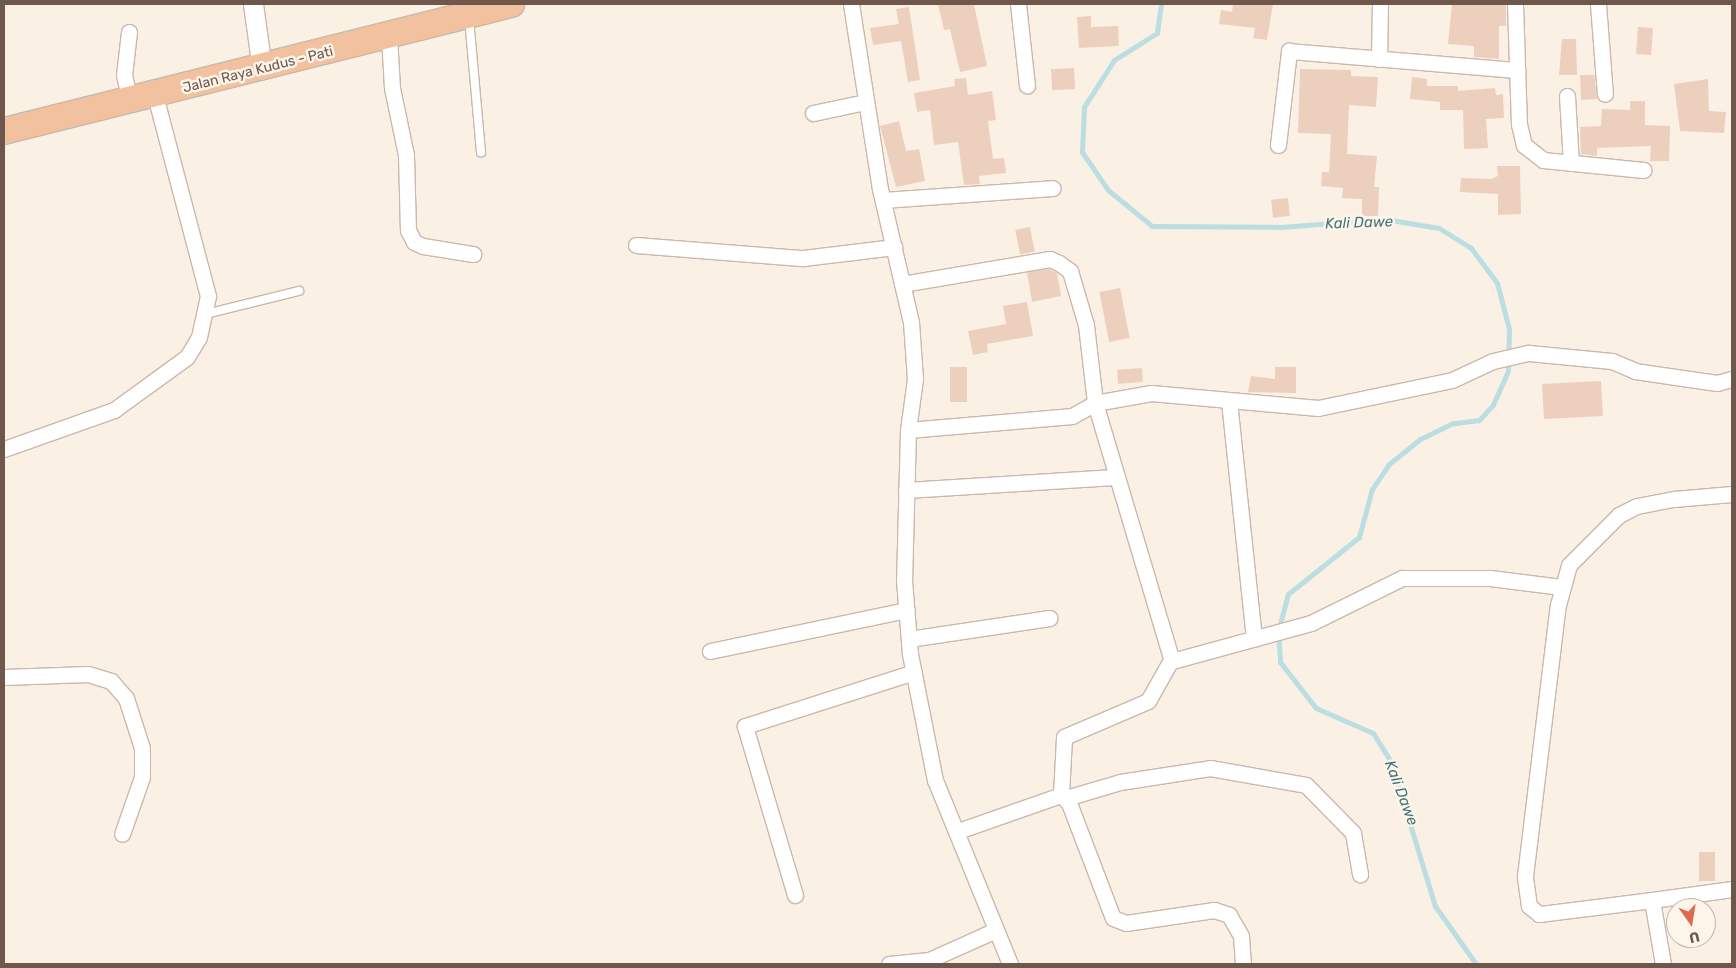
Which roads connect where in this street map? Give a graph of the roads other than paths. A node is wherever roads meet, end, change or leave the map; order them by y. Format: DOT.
graph roads {
  1 [pos="253,4"];
  2 [pos="511,4"];
  3 [pos="851,4"];
  4 [pos="1018,4"];
  5 [pos="1380,4"];
  6 [pos="1514,4"];
  7 [pos="1598,4"];
  8 [pos="468,16"];
  9 [pos="129,32"];
  10 [pos="389,36"];
  11 [pos="1379,59"];
  12 [pos="262,69"];
  13 [pos="1517,70"];
  14 [pos="1028,86"];
  15 [pos="1604,94"];
  16 [pos="1567,96"];
  17 [pos="142,99"];
  18 [pos="865,102"];
  19 [pos="813,113"];
  20 [pos="4,131"];
  21 [pos="1278,146"];
  22 [pos="481,152"];
  23 [pos="1571,163"];
  24 [pos="1644,170"];
  25 [pos="1053,188"];
  26 [pos="883,200"];
  27 [pos="636,246"];
  28 [pos="894,247"];
  29 [pos="473,254"];
  30 [pos="902,284"];
  31 [pos="299,291"];
  32 [pos="206,314"];
  33 [pos="1732,379"];
  34 [pos="1230,401"];
  35 [pos="1095,403"];
  36 [pos="908,430"];
  37 [pos="4,449"];
  38 [pos="1115,477"];
  39 [pos="906,490"];
  40 [pos="1732,494"];
  41 [pos="1561,587"];
  42 [pos="907,610"];
  43 [pos="1049,618"];
  44 [pos="909,639"];
  45 [pos="1254,639"];
  46 [pos="710,651"];
  47 [pos="1171,660"];
  48 [pos="914,672"];
  49 [pos="4,677"];
  50 [pos="1063,797"];
  51 [pos="958,831"];
  52 [pos="122,834"];
  53 [pos="1360,874"];
  54 [pos="1732,889"];
  55 [pos="795,895"];
  56 [pos="1652,900"];
  57 [pos="996,930"];
  58 [pos="888,964"];
  59 [pos="1010,964"];
  60 [pos="1243,964"];
  61 [pos="1663,964"];
  1 -- 12 [label="street"];
  2 -- 8 [label="highway, Jalan Raya Kudus - Pati"];
  3 -- 18 [label="street"];
  4 -- 14 [label="street"];
  5 -- 11 [label="street"];
  6 -- 13 [label="street"];
  7 -- 15 [label="street"];
  8 -- 10 [label="highway, Jalan Raya Kudus - Pati"];
  8 -- 22 [label="lane"];
  9 -- 17 [label="street"];
  10 -- 12 [label="highway, Jalan Raya Kudus - Pati"];
  10 -- 29 [label="street"];
  11 -- 13 [label="street"];
  11 -- 21 [label="street"];
  12 -- 17 [label="highway, Jalan Raya Kudus - Pati"];
  13 -- 23 [label="street"];
  16 -- 23 [label="street"];
  17 -- 20 [label="highway, Jalan Raya Kudus - Pati"];
  17 -- 32 [label="street"];
  18 -- 19 [label="street"];
  18 -- 26 [label="street"];
  23 -- 24 [label="street"];
  25 -- 26 [label="street"];
  26 -- 28 [label="street"];
  27 -- 28 [label="street"];
  28 -- 30 [label="street"];
  30 -- 35 [label="street"];
  30 -- 36 [label="street"];
  31 -- 32 [label="lane"];
  32 -- 37 [label="street"];
  33 -- 34 [label="street"];
  34 -- 35 [label="street"];
  34 -- 45 [label="street"];
  35 -- 36 [label="street"];
  35 -- 38 [label="street"];
  36 -- 39 [label="street"];
  38 -- 39 [label="street"];
  38 -- 47 [label="street"];
  39 -- 42 [label="street"];
  40 -- 41 [label="street"];
  41 -- 45 [label="street"];
  41 -- 56 [label="street"];
  42 -- 44 [label="street"];
  42 -- 46 [label="street"];
  43 -- 44 [label="street"];
  44 -- 48 [label="street"];
  45 -- 47 [label="street"];
  47 -- 50 [label="street"];
  48 -- 51 [label="street"];
  48 -- 55 [label="street"];
  49 -- 52 [label="street"];
  50 -- 51 [label="street"];
  50 -- 53 [label="street"];
  50 -- 60 [label="street"];
  51 -- 57 [label="street"];
  54 -- 56 [label="street"];
  56 -- 61 [label="street"];
  57 -- 58 [label="street"];
  57 -- 59 [label="street"];
}
